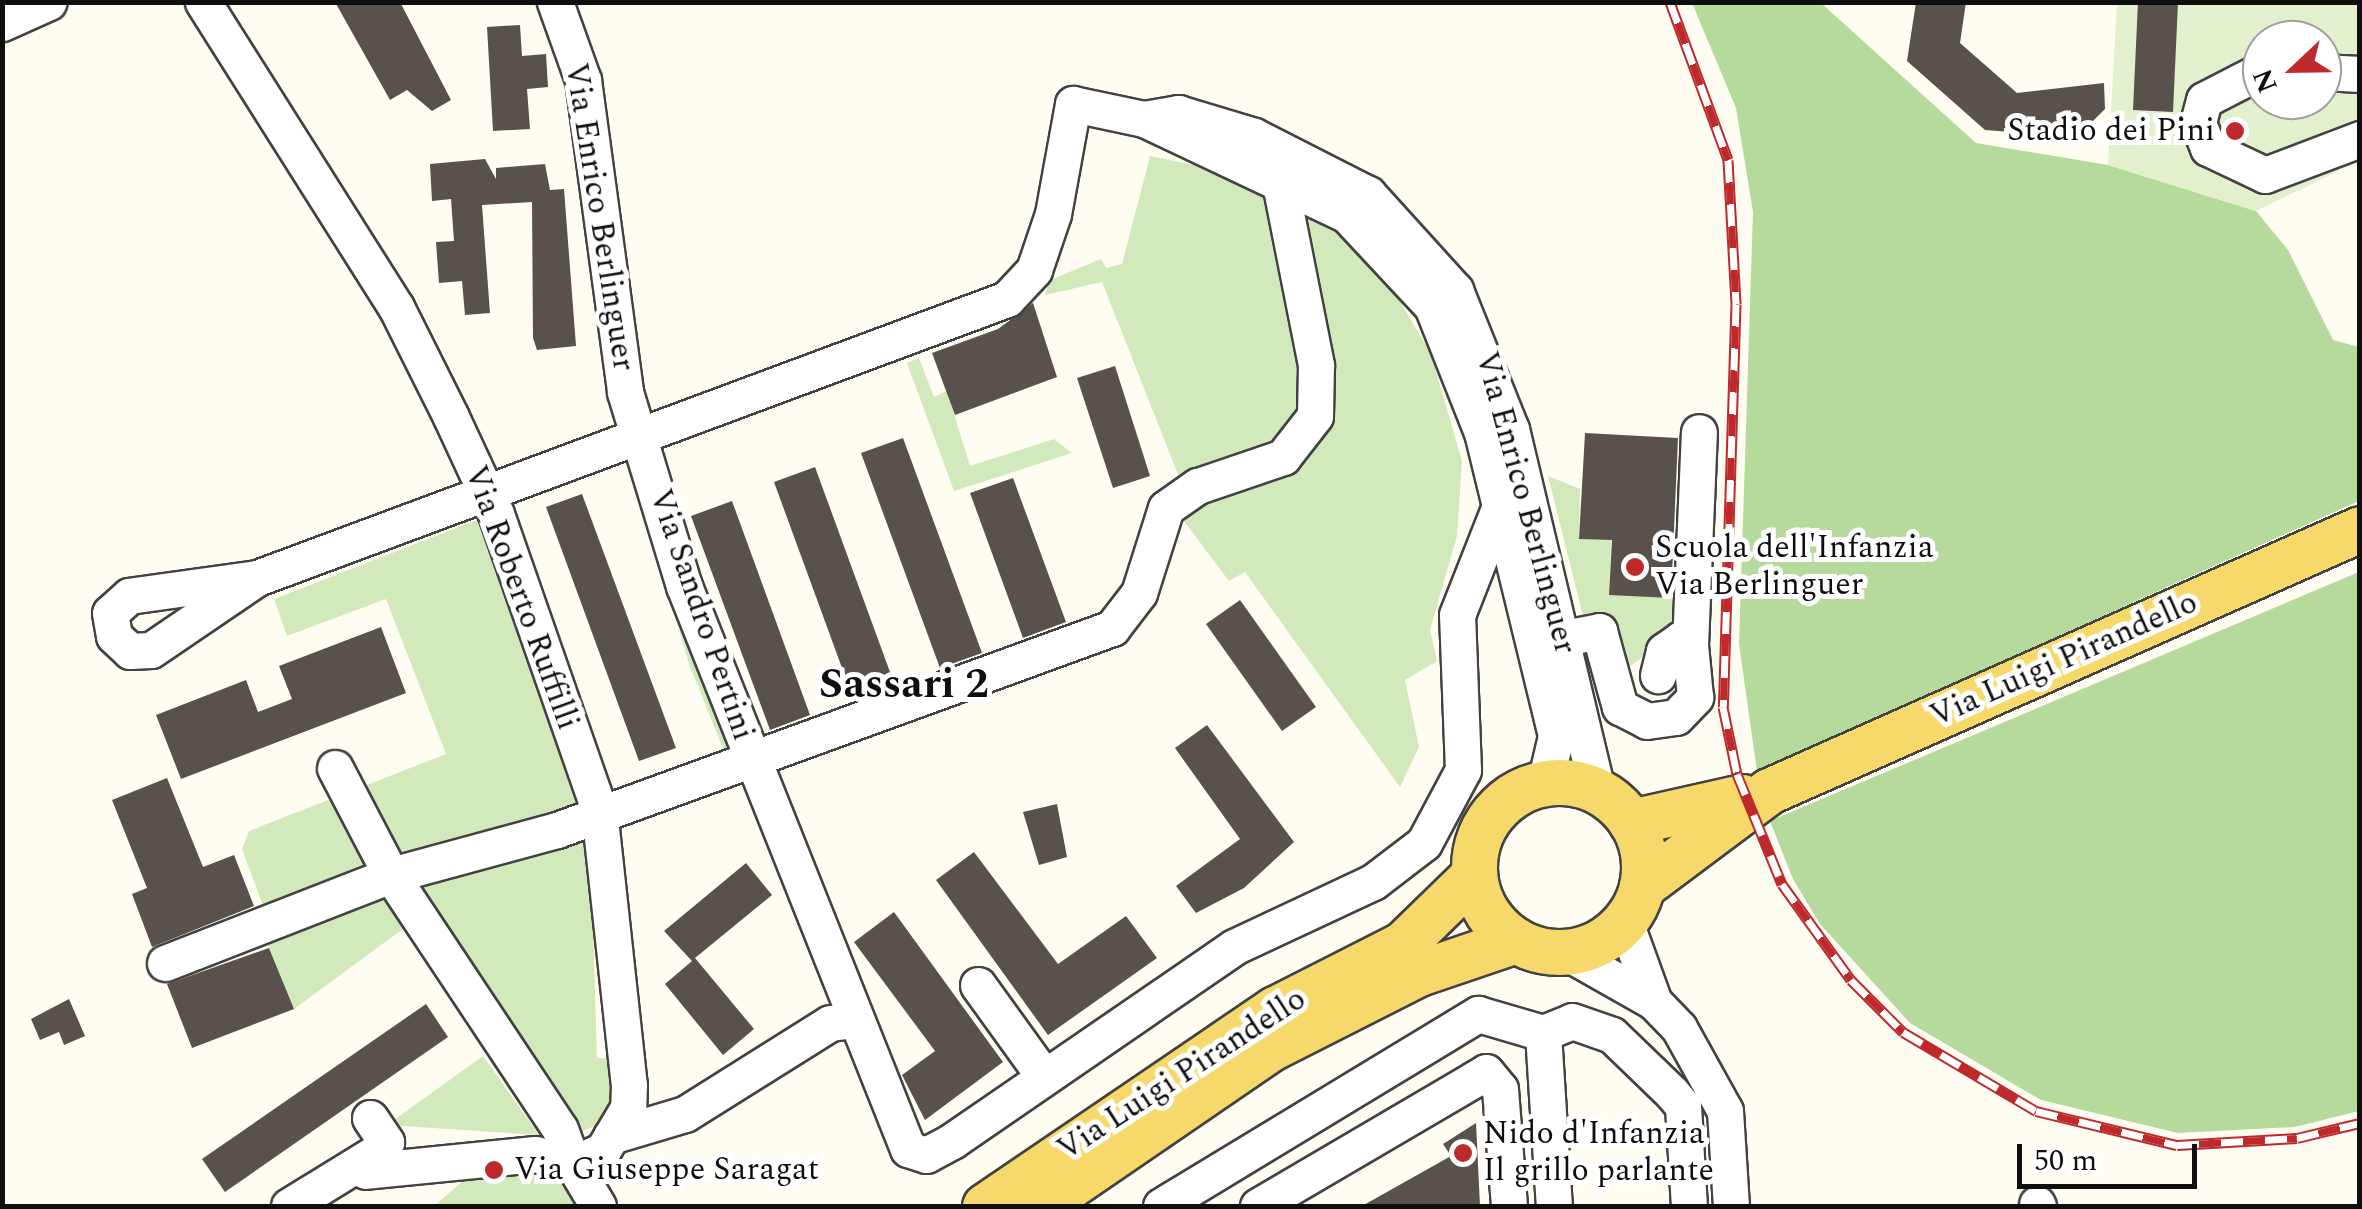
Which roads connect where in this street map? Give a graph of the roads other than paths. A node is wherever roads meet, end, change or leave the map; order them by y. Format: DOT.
graph roads {
  1 [pos="555,2"];
  2 [pos="202,8"];
  3 [pos="2242,80"];
  4 [pos="1166,110"];
  5 [pos="2360,139"];
  6 [pos="1279,178"];
  7 [pos="642,432"];
  8 [pos="1700,432"];
  9 [pos="483,490"];
  10 [pos="1500,506"];
  11 [pos="2360,529"];
  12 [pos="257,578"];
  13 [pos="1564,638"];
  14 [pos="1690,645"];
  15 [pos="1658,675"];
  16 [pos="748,756"];
  17 [pos="335,768"];
  18 [pos="1545,782"];
  19 [pos="1596,790"];
  20 [pos="1769,791"];
  21 [pos="599,810"];
  22 [pos="1631,822"];
  23 [pos="391,875"];
  24 [pos="1474,876"];
  25 [pos="1633,904"];
  26 [pos="1516,940"];
  27 [pos="1566,952"];
  28 [pos="165,963"];
  29 [pos="978,985"];
  30 [pos="1654,1002"];
  31 [pos="854,1020"];
  32 [pos="1543,1033"];
  33 [pos="1043,1075"];
  34 [pos="629,1085"];
  35 [pos="685,1114"];
  36 [pos="370,1118"];
  37 [pos="611,1136"];
  38 [pos="573,1164"];
  39 [pos="375,1165"];
  40 [pos="289,1206"];
  41 [pos="598,1206"];
  42 [pos="985,1206"];
  43 [pos="1040,1206"];
  44 [pos="1161,1206"];
  45 [pos="1258,1206"];
  46 [pos="1509,1206"];
  47 [pos="1554,1206"];
  48 [pos="1689,1206"];
  49 [pos="1731,1206"];
  1 -- 7 [label="street, Via Enrico Berlinguer"];
  2 -- 9 [label="street, Via Roberto Ruffilli"];
  3 -- 5 [label="street"];
  4 -- 6 [label="street, Via Enrico Berlinguer"];
  4 -- 7 [label="street, Via Enrico Berlinguer"];
  4 -- 13 [label="street, Via Enrico Berlinguer"];
  6 -- 10 [label="street, Via Enrico Berlinguer"];
  6 -- 16 [label="street, Via Sandro Pertini"];
  7 -- 9 [label="street"];
  7 -- 16 [label="street, Via Sandro Pertini"];
  8 -- 14 [label="street"];
  9 -- 12 [label="street"];
  9 -- 21 [label="street, Via Roberto Ruffilli"];
  10 -- 18 [label="street, Via Enrico Berlinguer"];
  10 -- 33 [label="street"];
  11 -- 20 [label="main road, Via Luigi Pirandello"];
  13 -- 14 [label="street"];
  13 -- 19 [label="street, Via Enrico Berlinguer"];
  14 -- 15 [label="street"];
  16 -- 21 [label="street"];
  16 -- 31 [label="street"];
  17 -- 23 [label="street"];
  18 -- 19 [label="main road"];
  18 -- 24 [label="main road"];
  19 -- 22 [label="main road"];
  20 -- 22 [label="main road, Via Luigi Pirandello"];
  20 -- 25 [label="main road, Via Luigi Pirandello"];
  21 -- 23 [label="street"];
  21 -- 34 [label="street, Via Roberto Ruffilli"];
  22 -- 25 [label="main road"];
  23 -- 28 [label="street"];
  23 -- 38 [label="street"];
  24 -- 26 [label="main road"];
  24 -- 42 [label="main road, Via Luigi Pirandello"];
  25 -- 27 [label="main road"];
  25 -- 30 [label="street"];
  26 -- 27 [label="main road"];
  26 -- 43 [label="main road, Via Luigi Pirandello"];
  27 -- 30 [label="street"];
  29 -- 33 [label="street"];
  30 -- 49 [label="street"];
  31 -- 33 [label="street"];
  31 -- 35 [label="street"];
  32 -- 44 [label="street"];
  32 -- 47 [label="street"];
  32 -- 48 [label="street"];
  34 -- 35 [label="street"];
  34 -- 37 [label="street, Via Roberto Ruffilli"];
  35 -- 37 [label="street"];
  36 -- 39 [label="street"];
  37 -- 38 [label="street"];
  38 -- 39 [label="street"];
  38 -- 41 [label="street"];
  39 -- 40 [label="street"];
  45 -- 46 [label="street"];
}
